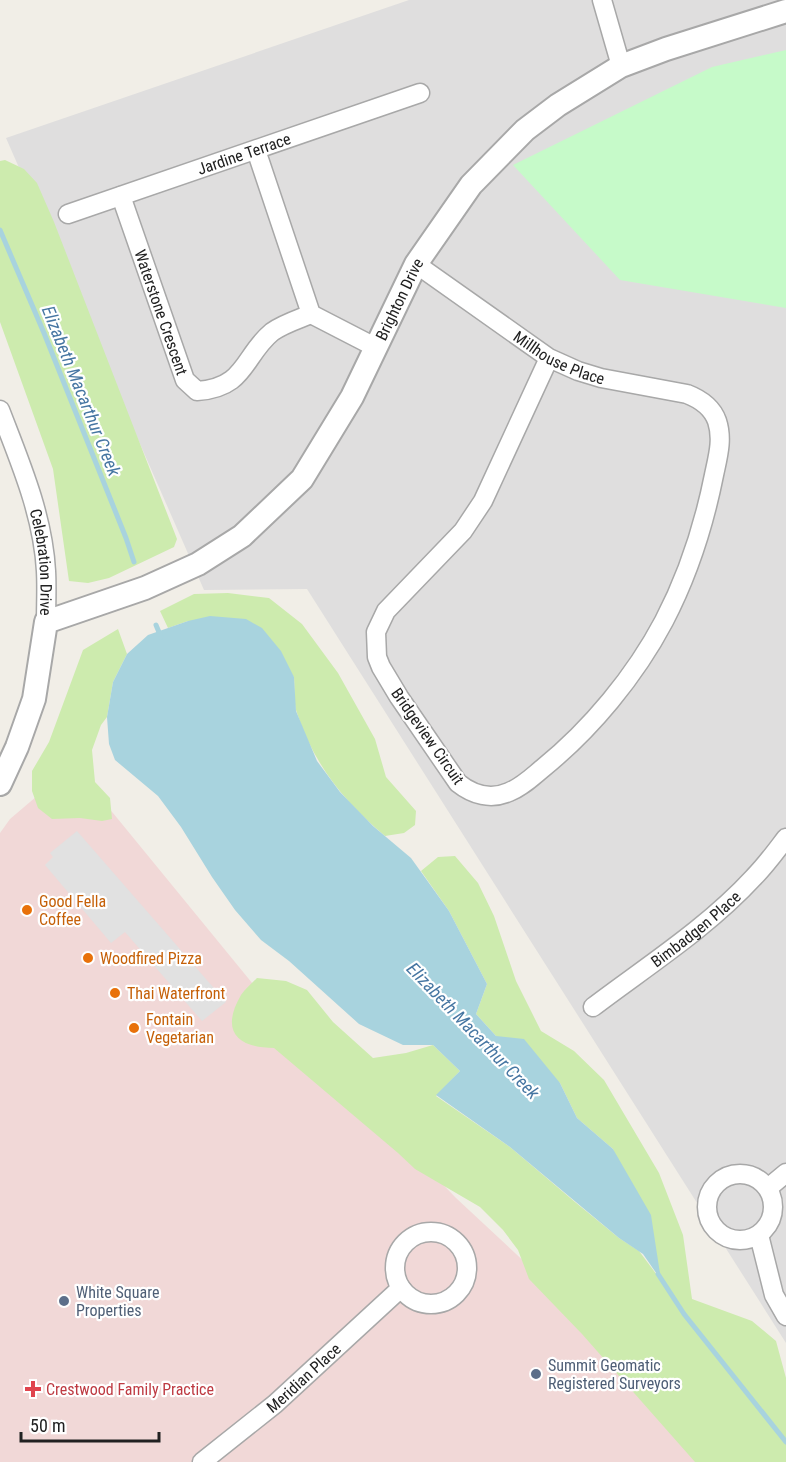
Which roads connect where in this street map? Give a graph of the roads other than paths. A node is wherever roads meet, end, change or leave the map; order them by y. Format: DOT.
graph roads {
  1 [pos="602,0"];
  2 [pos="786,11"];
  3 [pos="621,66"];
  4 [pos="420,93"];
  5 [pos="256,150"];
  6 [pos="121,196"];
  7 [pos="68,214"];
  8 [pos="416,264"];
  9 [pos="311,314"];
  10 [pos="375,347"];
  11 [pos="549,358"];
  12 [pos="0,410"];
  13 [pos="716,418"];
  14 [pos="46,622"];
  15 [pos="0,784"];
  16 [pos="786,838"];
  17 [pos="593,1007"];
  18 [pos="786,1173"];
  19 [pos="768,1188"];
  20 [pos="759,1235"];
  21 [pos="401,1288"];
  22 [pos="786,1316"];
  23 [pos="202,1462"];
  1 -- 3 [label="street"];
  2 -- 3 [label="street, Brighton Drive"];
  3 -- 8 [label="street, Brighton Drive"];
  4 -- 5 [label="street, Jardine Terrace"];
  5 -- 6 [label="street, Jardine Terrace"];
  5 -- 9 [label="street"];
  6 -- 7 [label="street, Jardine Terrace"];
  6 -- 9 [label="street, Waterstone Crescent"];
  8 -- 10 [label="street, Brighton Drive"];
  8 -- 11 [label="street, Millhouse Place"];
  9 -- 10 [label="street"];
  10 -- 14 [label="street, Brighton Drive"];
  11 -- 13 [label="street, Millhouse Place"];
  11 -- 13 [label="street, Bridgeview Circuit"];
  12 -- 14 [label="street, Celebration Drive"];
  14 -- 15 [label="street, Celebration Drive"];
  16 -- 17 [label="street, Bimbadgen Place"];
  18 -- 19 [label="street"];
  19 -- 20 [label="street"];
  19 -- 20 [label="street"];
  20 -- 22 [label="street"];
  21 -- 23 [label="street, Meridian Place"];
}
